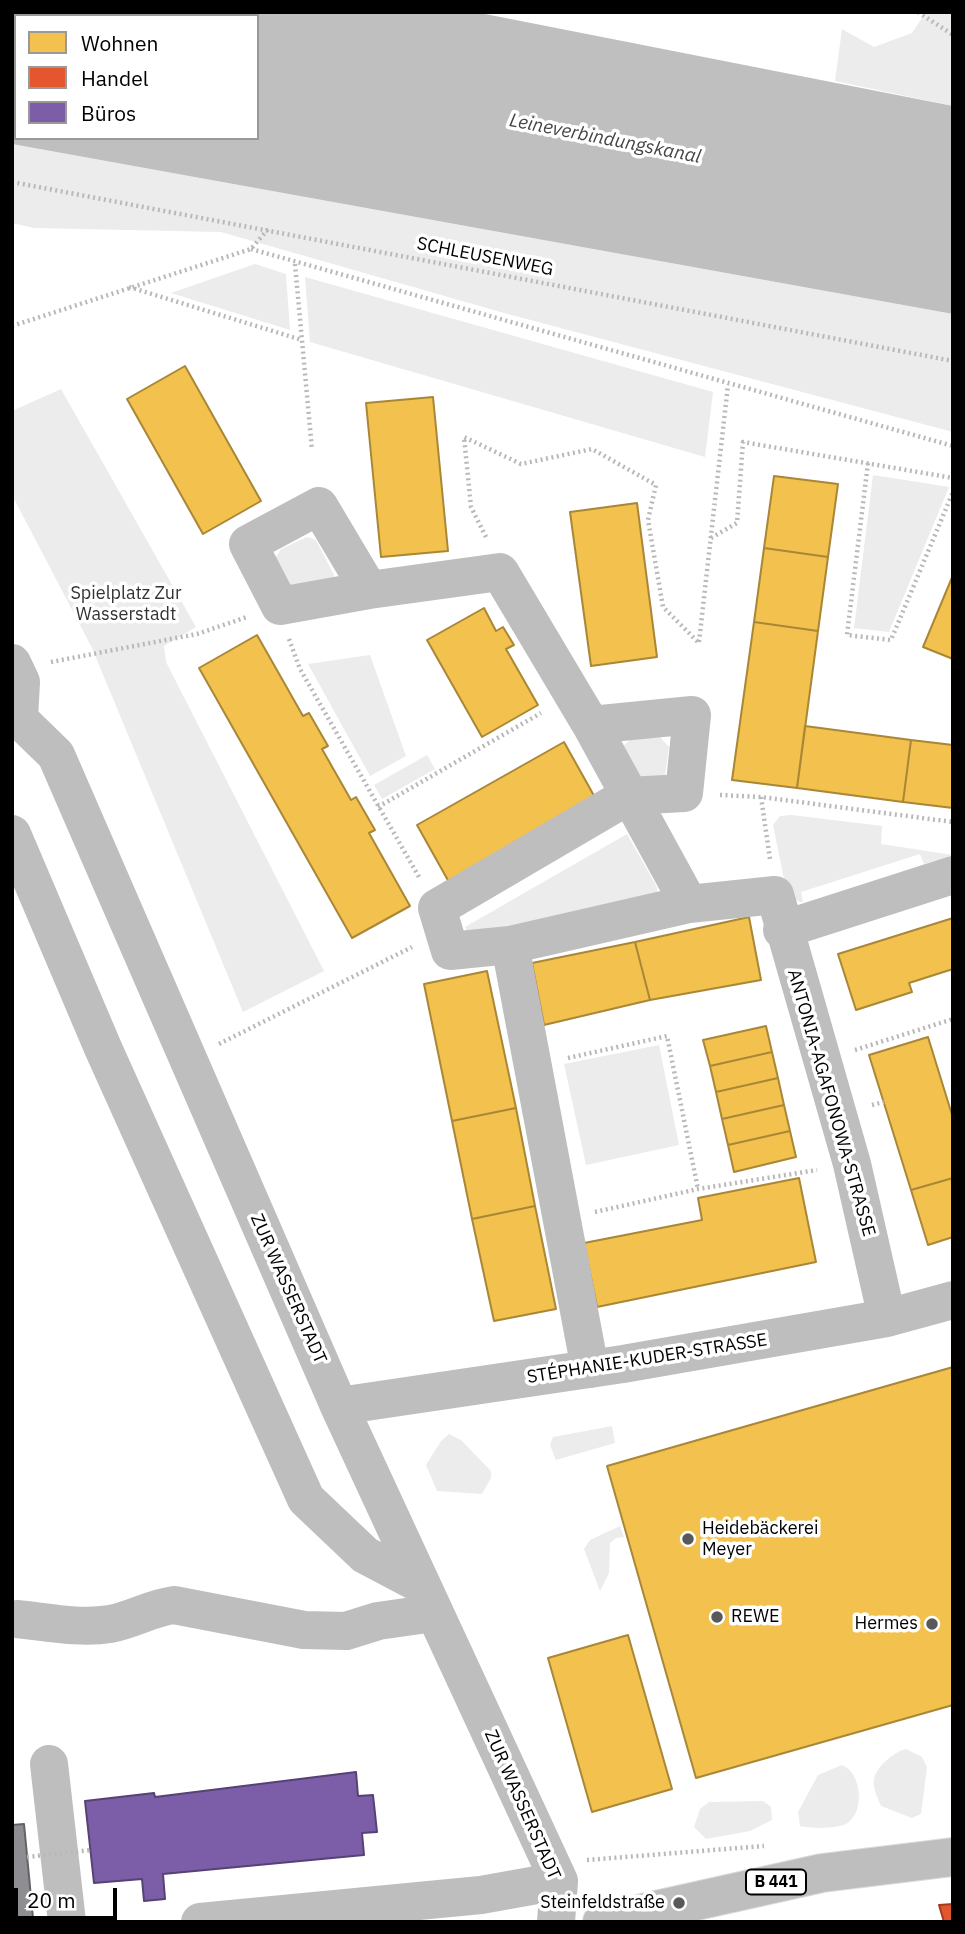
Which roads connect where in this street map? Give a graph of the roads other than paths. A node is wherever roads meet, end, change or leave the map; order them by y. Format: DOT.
graph roads {
  1 [pos="369,590"];
  2 [pos="14,666"];
  3 [pos="582,710"];
  4 [pos="16,720"];
  5 [pos="628,796"];
  6 [pos="12,834"];
  7 [pos="953,874"];
  8 [pos="689,904"];
  9 [pos="778,913"];
  10 [pos="510,945"];
  11 [pos="953,1300"];
  12 [pos="887,1318"];
  13 [pos="590,1369"];
  14 [pos="340,1406"];
  15 [pos="427,1599"];
  16 [pos="17,1619"];
  17 [pos="49,1765"];
  18 [pos="953,1857"];
  19 [pos="559,1881"];
  20 [pos="67,1922"];
  21 [pos="200,1922"];
  22 [pos="556,1922"];
  23 [pos="602,1922"];
  1 -- 1 [label="street"];
  1 -- 3 [label="street"];
  2 -- 4 [label="street, ZUR WASSERSTADT"];
  3 -- 5 [label="street"];
  3 -- 5 [label="street"];
  4 -- 14 [label="street, ZUR WASSERSTADT"];
  5 -- 8 [label="street"];
  5 -- 10 [label="street"];
  6 -- 15 [label="street"];
  7 -- 9 [label="street"];
  8 -- 9 [label="street"];
  8 -- 10 [label="street"];
  9 -- 12 [label="street, ANTONIA-AGAFONOWA-STRASSE"];
  10 -- 13 [label="street"];
  11 -- 12 [label="street, STÉPHANIE-KUDER-STRASSE"];
  12 -- 13 [label="street, STÉPHANIE-KUDER-STRASSE"];
  13 -- 14 [label="street, STÉPHANIE-KUDER-STRASSE"];
  14 -- 15 [label="street, ZUR WASSERSTADT"];
  15 -- 16 [label="street"];
  15 -- 19 [label="street, ZUR WASSERSTADT"];
  17 -- 20 [label="street"];
  18 -- 23 [label="street, B 441"];
  19 -- 21 [label="street"];
  19 -- 22 [label="street, ZUR WASSERSTADT"];
}
